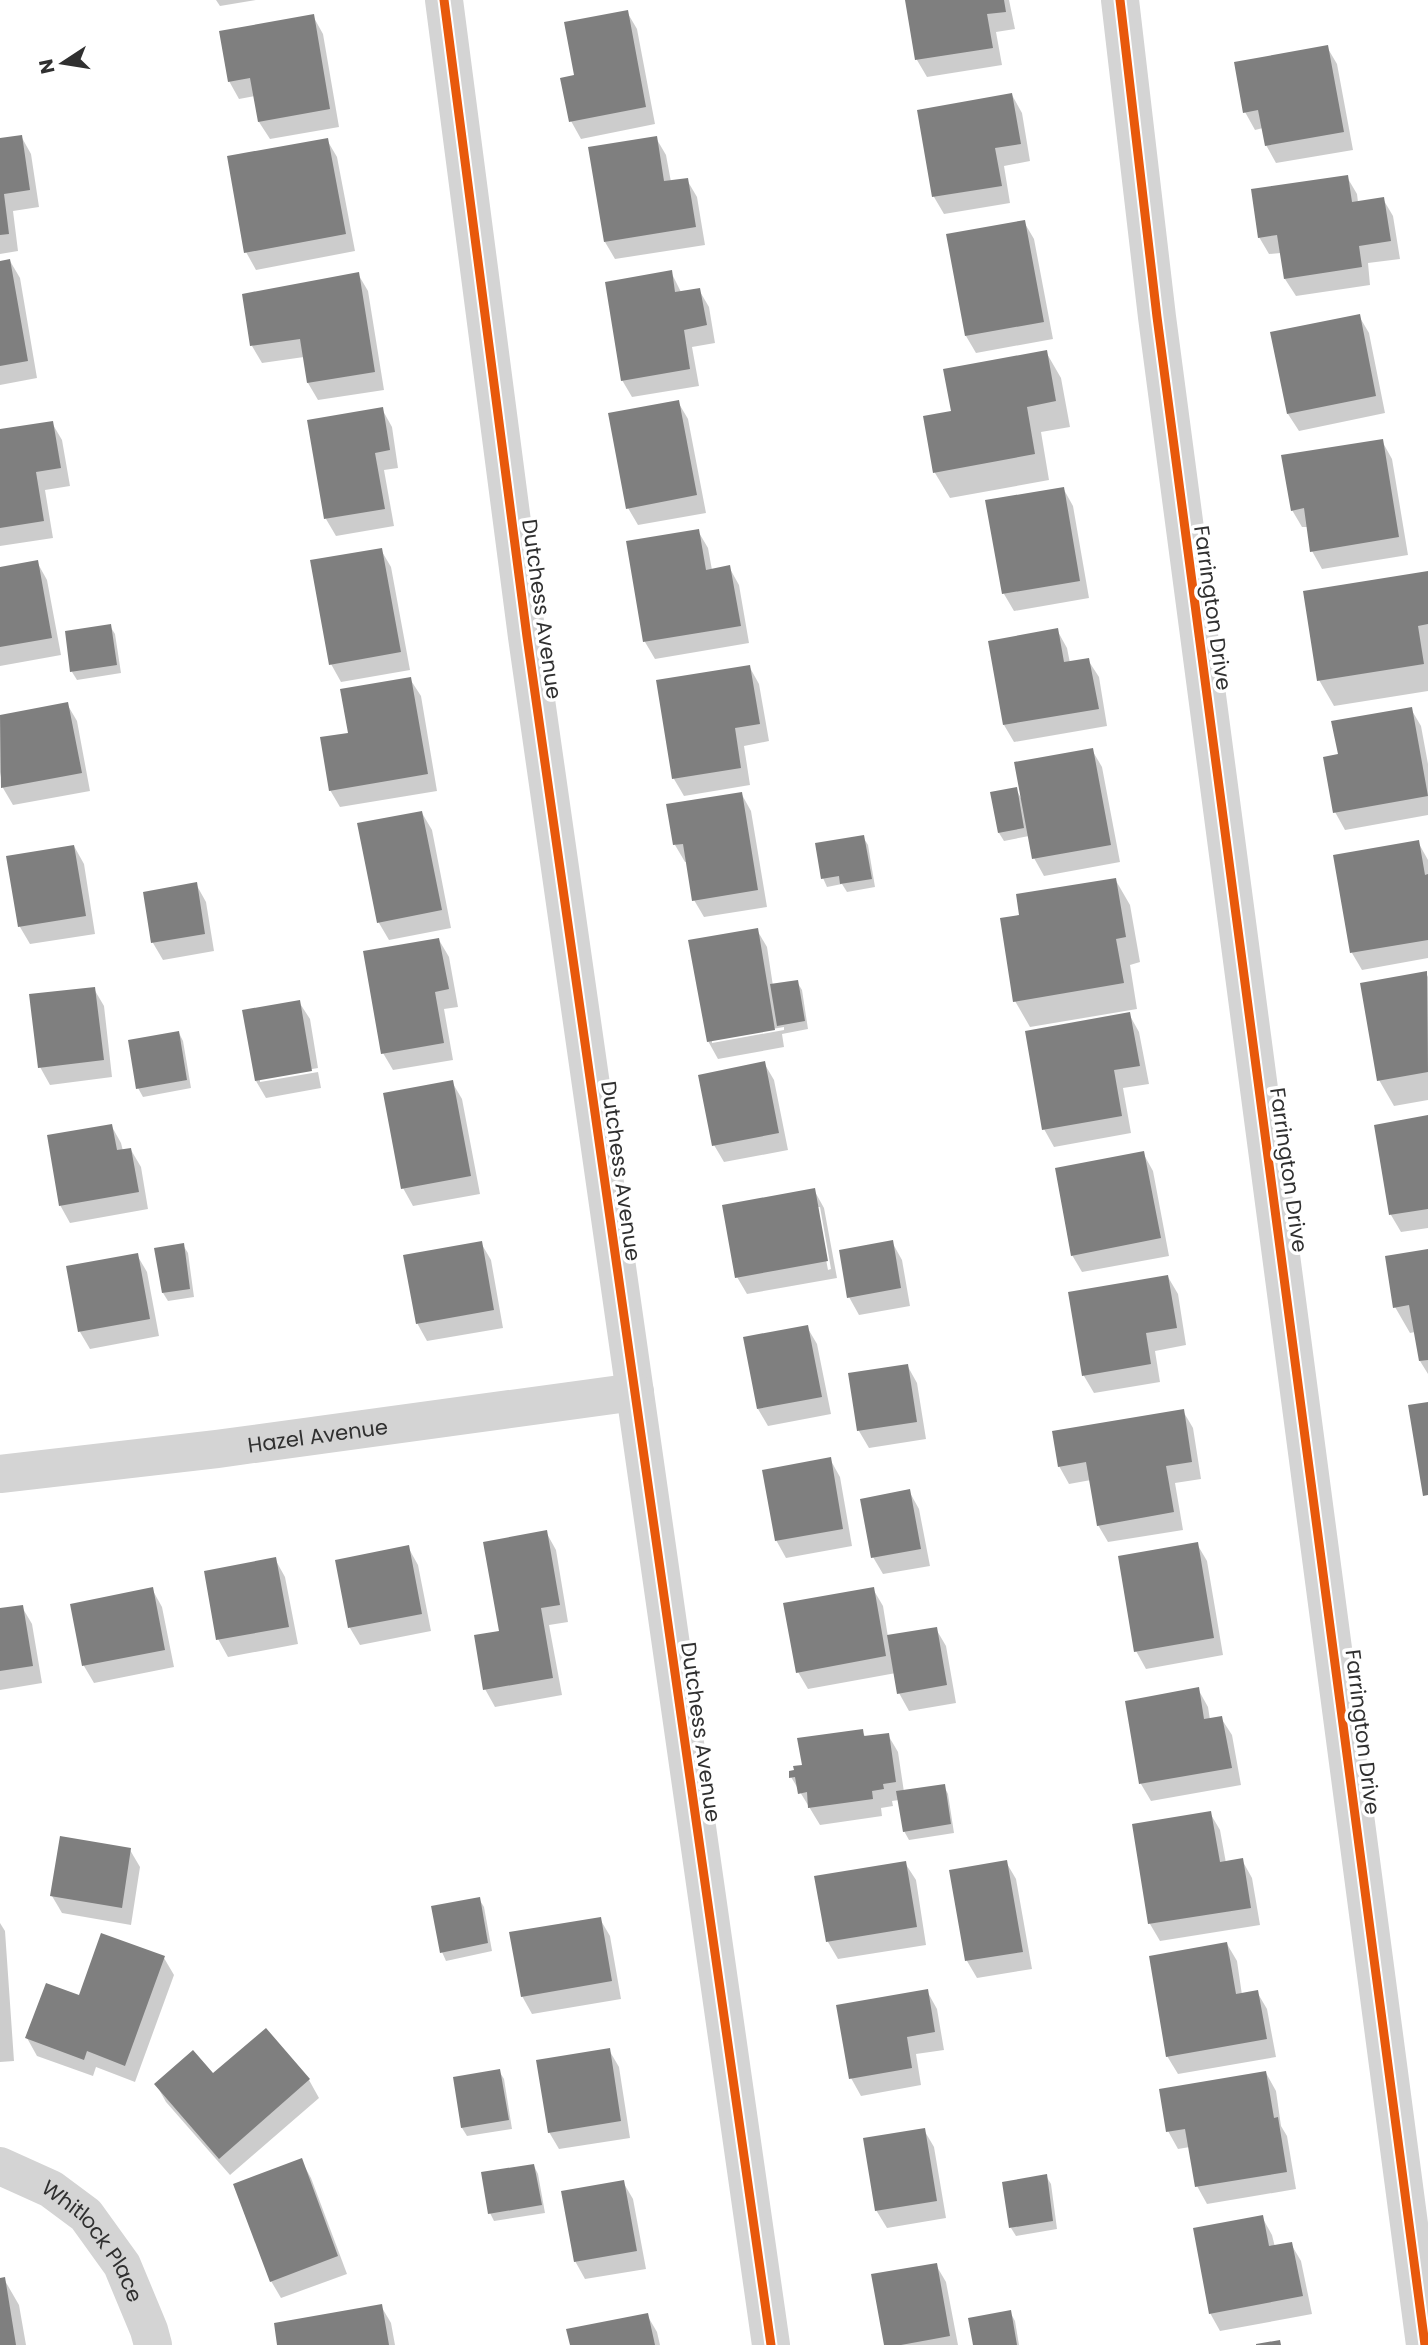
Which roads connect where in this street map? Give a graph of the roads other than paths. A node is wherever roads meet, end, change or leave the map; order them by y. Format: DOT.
graph roads {
  1 [pos="444,0"];
  2 [pos="1120,0"];
  3 [pos="635,1392"];
  4 [pos="0,1474"];
  5 [pos="0,2166"];
  6 [pos="153,2345"];
  7 [pos="771,2345"];
  8 [pos="1425,2345"];
  1 -- 3 [label="street, Dutchess Avenue"];
  2 -- 8 [label="street, Farrington Drive"];
  3 -- 4 [label="street, Hazel Avenue"];
  3 -- 7 [label="street, Dutchess Avenue"];
  5 -- 6 [label="street, Whitlock Place"];
}
